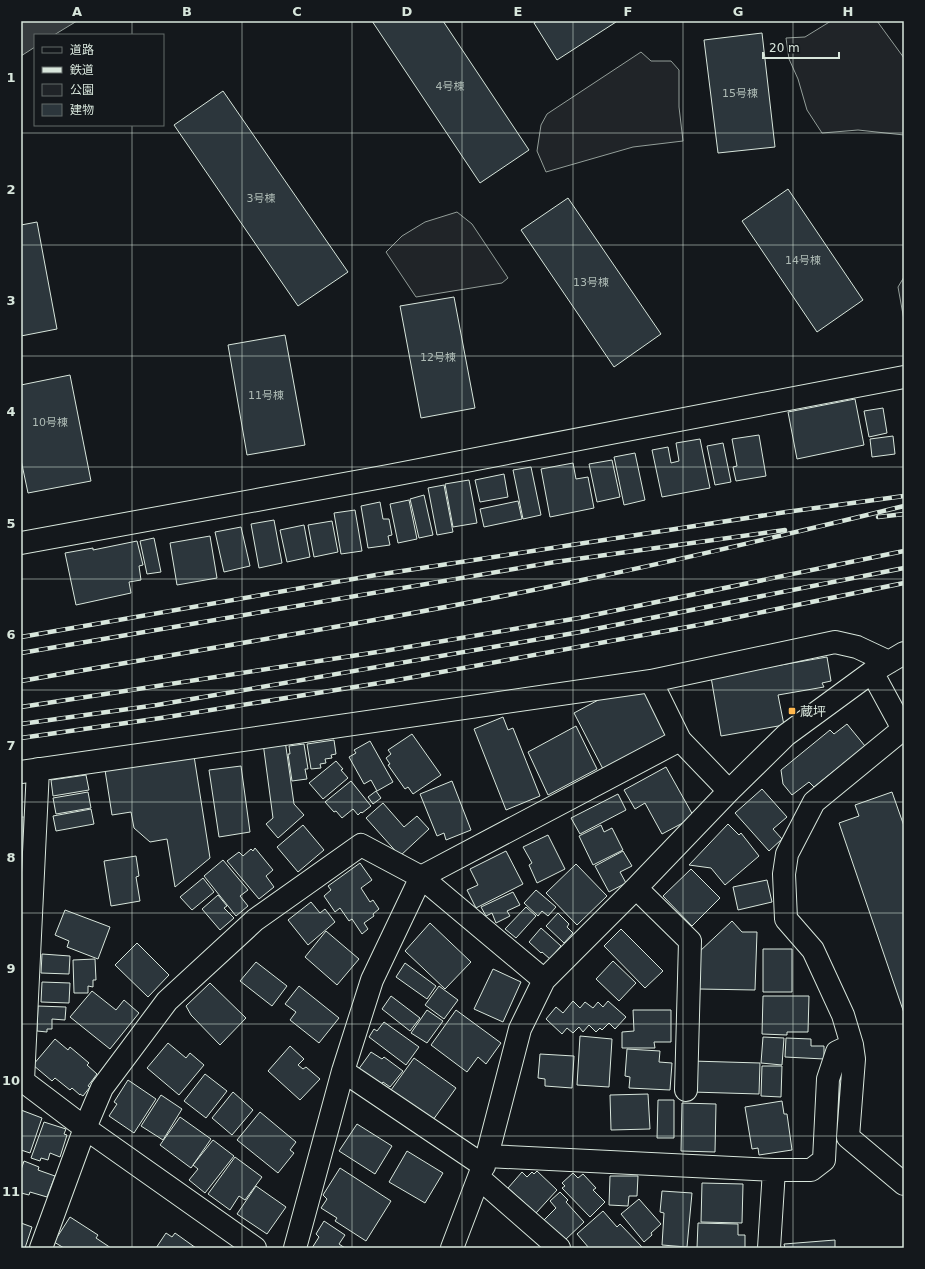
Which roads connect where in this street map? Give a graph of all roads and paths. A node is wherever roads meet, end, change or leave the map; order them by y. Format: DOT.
graph roads {
  1 [pos="904,377"];
  2 [pos="21,543"];
  3 [pos="888,662"];
  4 [pos="651,681"];
  5 [pos="680,740"];
  6 [pos="29,771"];
  7 [pos="729,791"];
  8 [pos="421,877"];
  9 [pos="636,888"];
  10 [pos="544,980"];
  11 [pos="852,1045"];
  12 [pos="344,1072"];
  13 [pos="22,1082"];
  14 [pos="686,1090"];
  15 [pos="85,1128"];
  16 [pos="483,1166"];
  17 [pos="774,1170"];
  18 [pos="904,1184"];
  19 [pos="552,1245"];
  20 [pos="41,1248"];
  21 [pos="255,1248"];
  22 [pos="295,1248"];
  23 [pos="452,1248"];
  24 [pos="769,1248"];
  1 -- 2 [label="street"];
  3 -- 4 [label="street"];
  3 -- 7 [label="street"];
  3 -- 11 [label="street"];
  4 -- 5 [label="street"];
  4 -- 6 [label="street"];
  5 -- 7 [label="street"];
  5 -- 8 [label="street"];
  6 -- 13 [label="street"];
  7 -- 9 [label="street"];
  8 -- 10 [label="street"];
  8 -- 12 [label="street"];
  8 -- 15 [label="street"];
  9 -- 10 [label="street"];
  9 -- 14 [label="street"];
  10 -- 16 [label="street"];
  11 -- 17 [label="street"];
  11 -- 18 [label="street"];
  12 -- 16 [label="street"];
  12 -- 22 [label="street"];
  13 -- 15 [label="street"];
  15 -- 20 [label="street"];
  15 -- 21 [label="street"];
  16 -- 17 [label="street"];
  16 -- 19 [label="street"];
  16 -- 23 [label="street"];
  17 -- 24 [label="street"];
}
